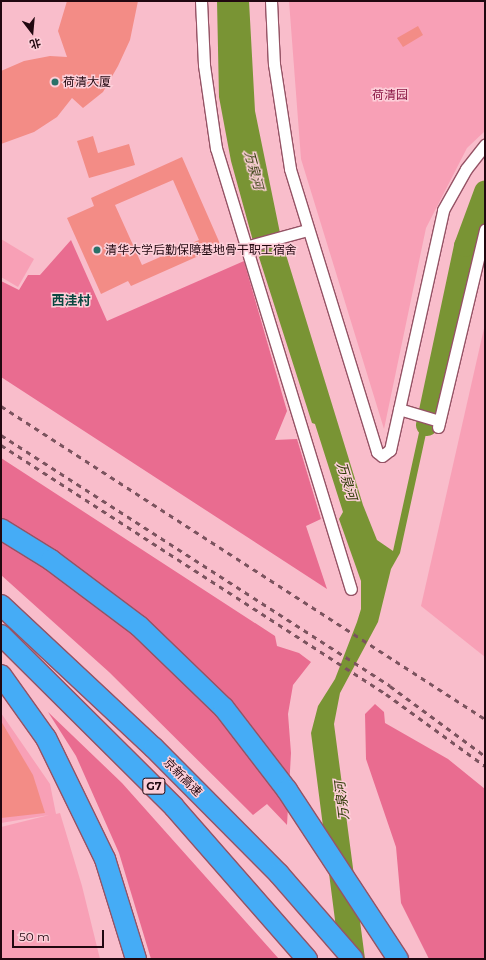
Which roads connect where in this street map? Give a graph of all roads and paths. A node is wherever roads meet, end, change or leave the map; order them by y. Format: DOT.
graph roads {
  1 [pos="201,1"];
  2 [pos="271,1"];
  3 [pos="485,145"];
  4 [pos="307,230"];
  5 [pos="485,230"];
  6 [pos="245,247"];
  7 [pos="399,409"];
  8 [pos="1,529"];
  9 [pos="351,590"];
  10 [pos="1,605"];
  11 [pos="1,635"];
  12 [pos="1,675"];
  13 [pos="124,921"];
  14 [pos="302,953"];
  15 [pos="128,959"];
  16 [pos="136,959"];
  17 [pos="353,959"];
  18 [pos="398,959"];
  1 -- 6 [label="street"];
  2 -- 4 [label="street"];
  3 -- 7 [label="street"];
  4 -- 6 [label="street"];
  4 -- 7 [label="street"];
  5 -- 7 [label="street"];
  6 -- 9 [label="street"];
  8 -- 18 [label="highway"];
  10 -- 17 [label="highway, 京新高速 / G7"];
  11 -- 14 [label="highway, G7"];
  12 -- 13 [label="highway"];
  13 -- 15 [label="highway"];
  13 -- 16 [label="highway"];
}
